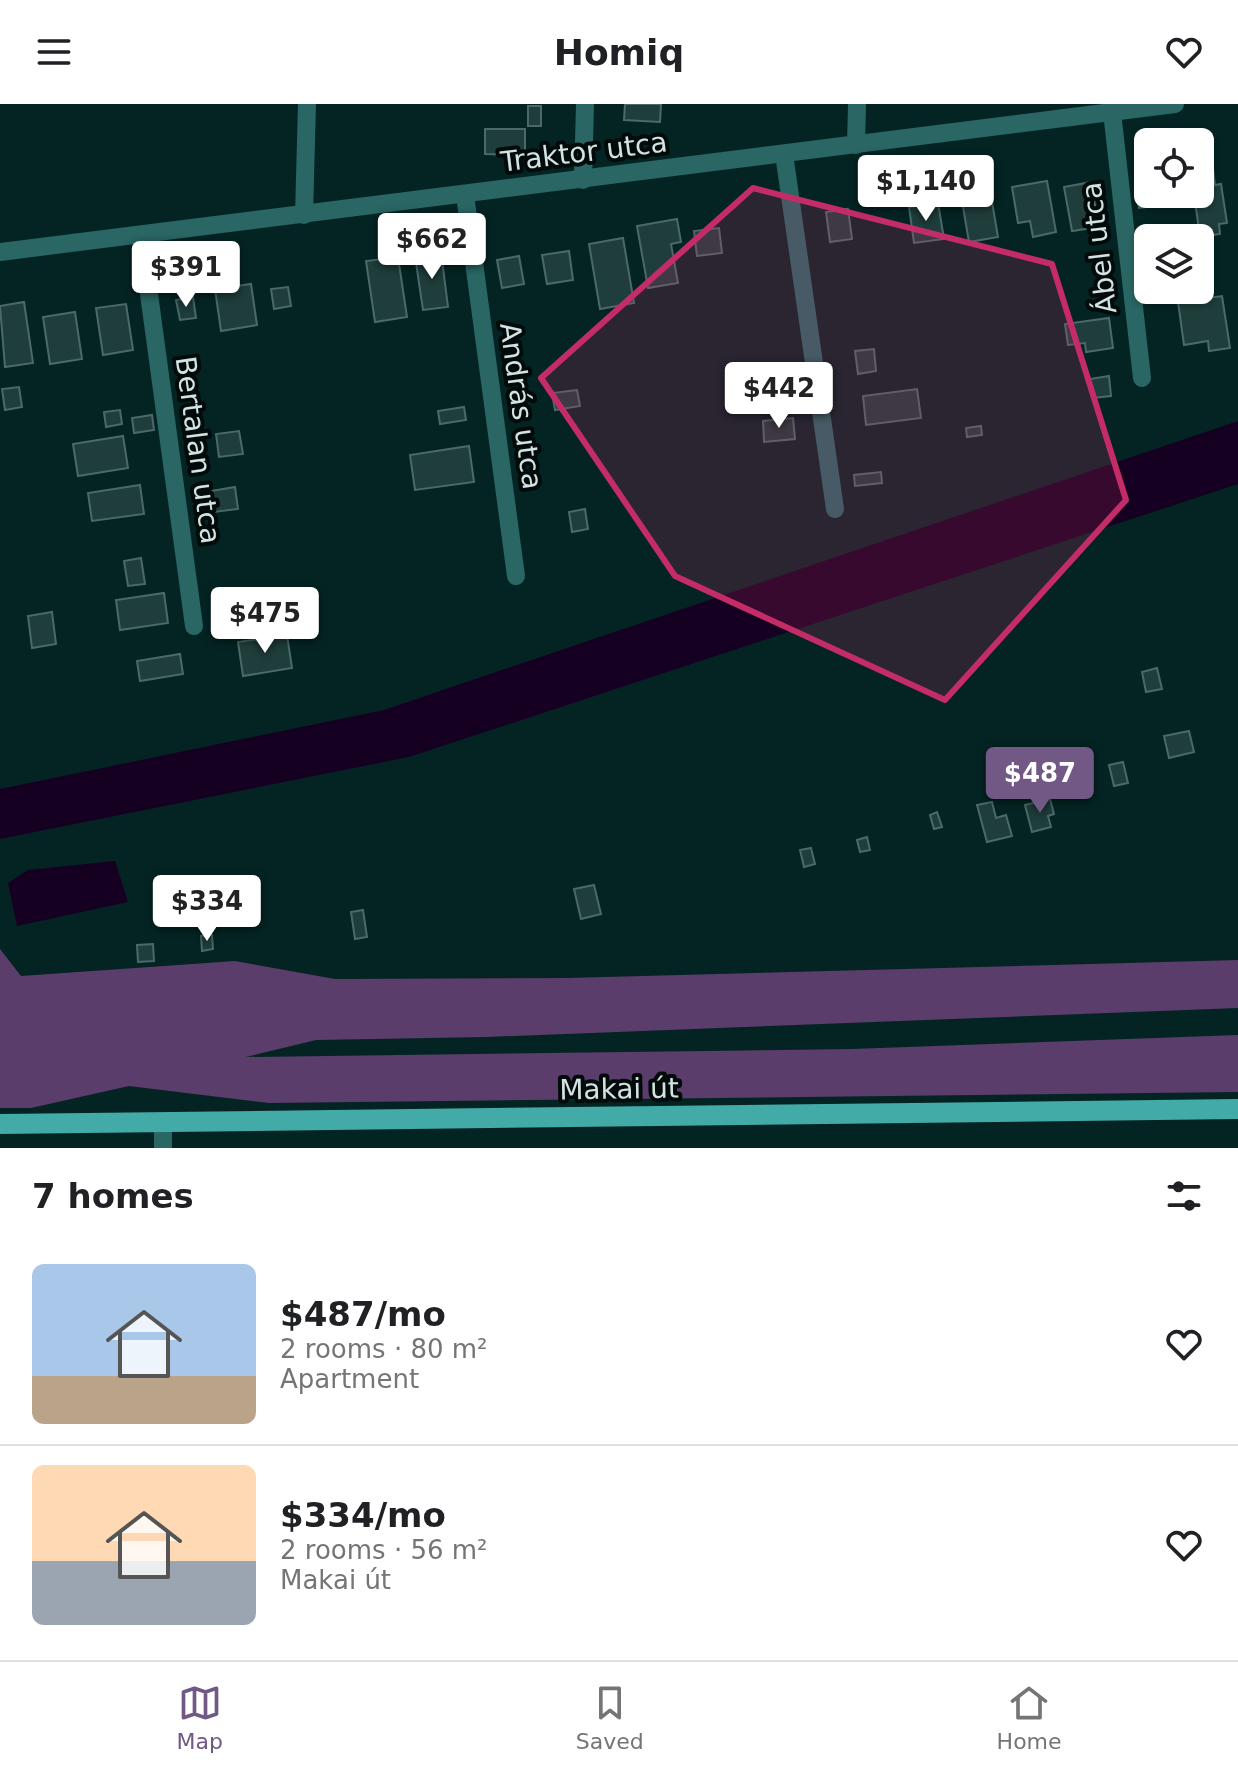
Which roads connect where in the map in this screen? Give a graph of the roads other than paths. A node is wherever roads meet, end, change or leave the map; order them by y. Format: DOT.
graph roads {
  1 [pos="307,104"];
  2 [pos="585,104"];
  3 [pos="857,104"];
  4 [pos="1165,105"];
  5 [pos="1112,112"];
  6 [pos="856,145"];
  7 [pos="784,154"];
  8 [pos="583,180"];
  9 [pos="465,195"];
  10 [pos="304,215"];
  11 [pos="141,235"];
  12 [pos="0,252"];
  13 [pos="1142,378"];
  14 [pos="835,509"];
  15 [pos="516,576"];
  16 [pos="194,626"];
  17 [pos="1238,1109"];
  18 [pos="163,1122"];
  19 [pos="0,1124"];
  20 [pos="163,1148"];
  1 -- 10 [label="street"];
  2 -- 8 [label="street"];
  3 -- 6 [label="street"];
  4 -- 5 [label="street, Traktor utca"];
  5 -- 6 [label="street, Traktor utca"];
  5 -- 13 [label="street, Ábel utca"];
  6 -- 7 [label="street, Traktor utca"];
  7 -- 8 [label="street, Traktor utca"];
  7 -- 14 [label="street"];
  8 -- 9 [label="street, Traktor utca"];
  9 -- 10 [label="street, Traktor utca"];
  9 -- 15 [label="street, András utca"];
  10 -- 11 [label="street, Traktor utca"];
  11 -- 12 [label="street, Traktor utca"];
  11 -- 16 [label="street, Bertalan utca"];
  17 -- 18 [label="main road, Makai út"];
  18 -- 19 [label="main road, Makai út"];
  18 -- 20 [label="street"];
}
